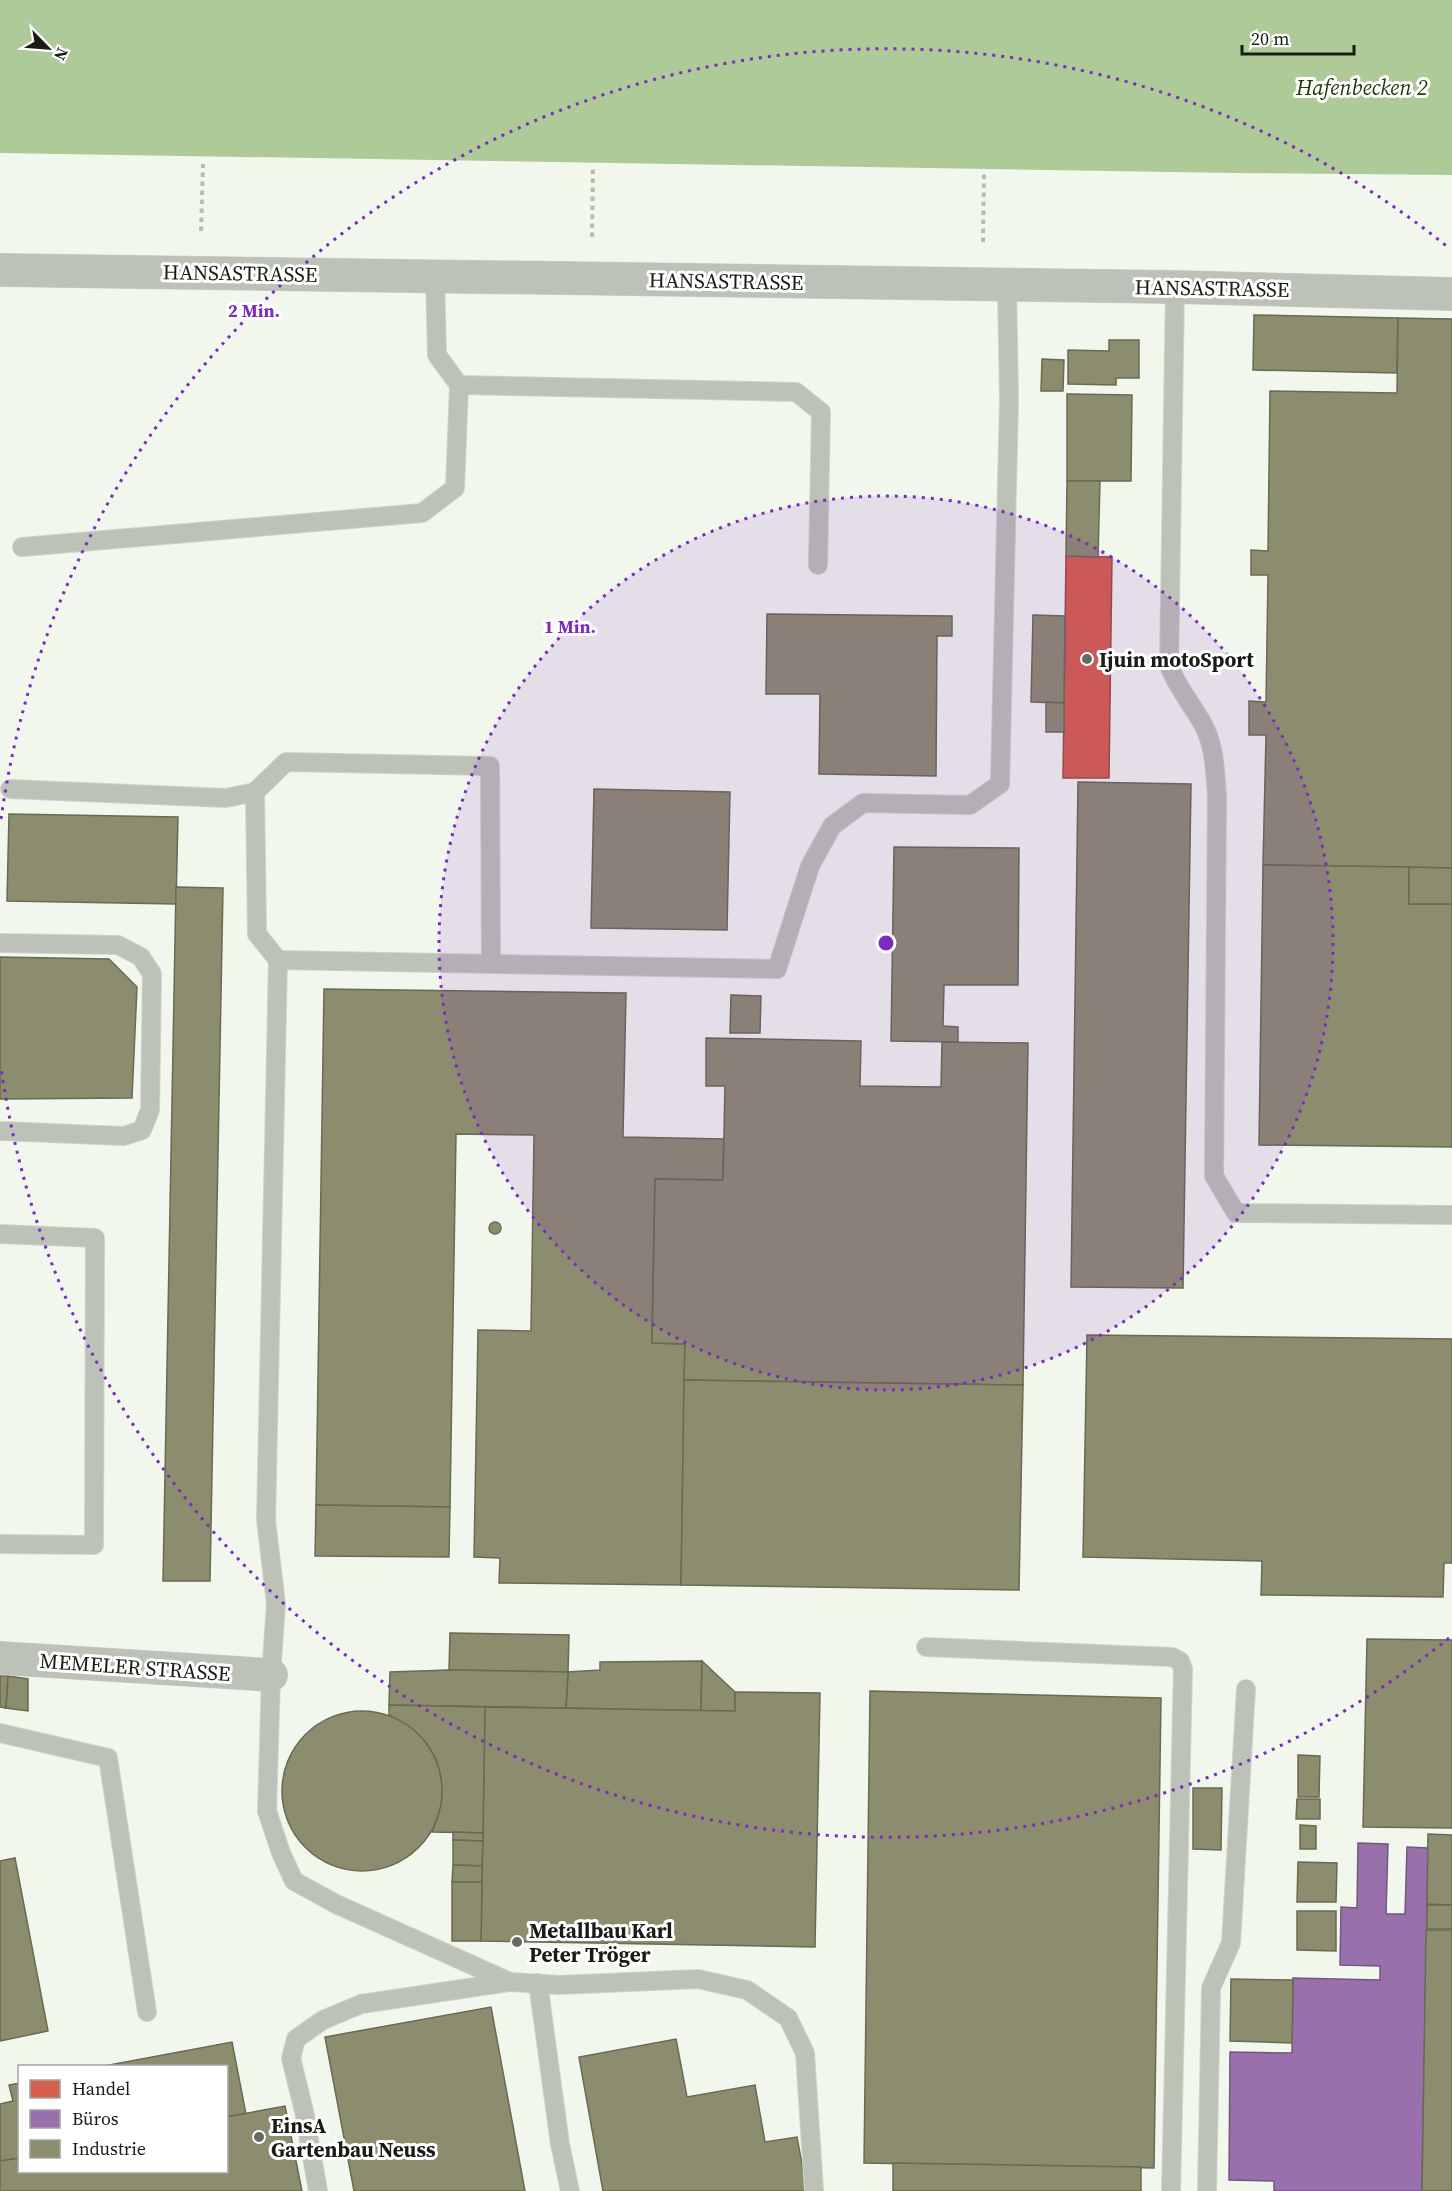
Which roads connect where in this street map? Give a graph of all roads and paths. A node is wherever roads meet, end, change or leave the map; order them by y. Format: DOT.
graph roads {
  1 [pos="203,164"];
  2 [pos="593,165"];
  3 [pos="984,172"];
  4 [pos="201,231"];
  5 [pos="592,237"];
  6 [pos="983,242"];
  7 [pos="0,270"];
  8 [pos="435,276"];
  9 [pos="1007,285"];
  10 [pos="1175,287"];
  11 [pos="1452,294"];
  12 [pos="459,385"];
  13 [pos="22,547"];
  14 [pos="818,565"];
  15 [pos="10,789"];
  16 [pos="255,792"];
  17 [pos="0,943"];
  18 [pos="278,960"];
  19 [pos="491,963"];
  20 [pos="0,1131"];
  21 [pos="1452,1215"];
  22 [pos="0,1234"];
  23 [pos="0,1544"];
  24 [pos="926,1647"];
  25 [pos="0,1658"];
  26 [pos="271,1675"];
  27 [pos="1246,1689"];
  28 [pos="0,1733"];
  29 [pos="510,1982"];
  30 [pos="538,1983"];
  31 [pos="147,2012"];
  32 [pos="318,2191"];
  33 [pos="570,2191"];
  34 [pos="814,2191"];
  35 [pos="1171,2191"];
  36 [pos="1208,2191"];
  1 -- 4 [label="path"];
  2 -- 5 [label="path"];
  3 -- 6 [label="path"];
  7 -- 8 [label="street, HANSASTRASSE"];
  8 -- 9 [label="street, HANSASTRASSE"];
  8 -- 12 [label="lane"];
  9 -- 10 [label="street, HANSASTRASSE"];
  9 -- 19 [label="lane"];
  10 -- 11 [label="street, HANSASTRASSE"];
  10 -- 21 [label="lane"];
  12 -- 13 [label="lane"];
  12 -- 14 [label="lane"];
  15 -- 16 [label="lane"];
  16 -- 18 [label="lane"];
  16 -- 19 [label="lane"];
  17 -- 20 [label="lane"];
  18 -- 19 [label="lane"];
  18 -- 26 [label="lane"];
  22 -- 23 [label="lane"];
  24 -- 35 [label="lane"];
  25 -- 26 [label="street, MEMELER STRASSE"];
  26 -- 29 [label="lane"];
  27 -- 36 [label="lane"];
  28 -- 31 [label="lane"];
  29 -- 30 [label="lane"];
  29 -- 32 [label="lane"];
  30 -- 33 [label="lane"];
  30 -- 34 [label="lane"];
}
